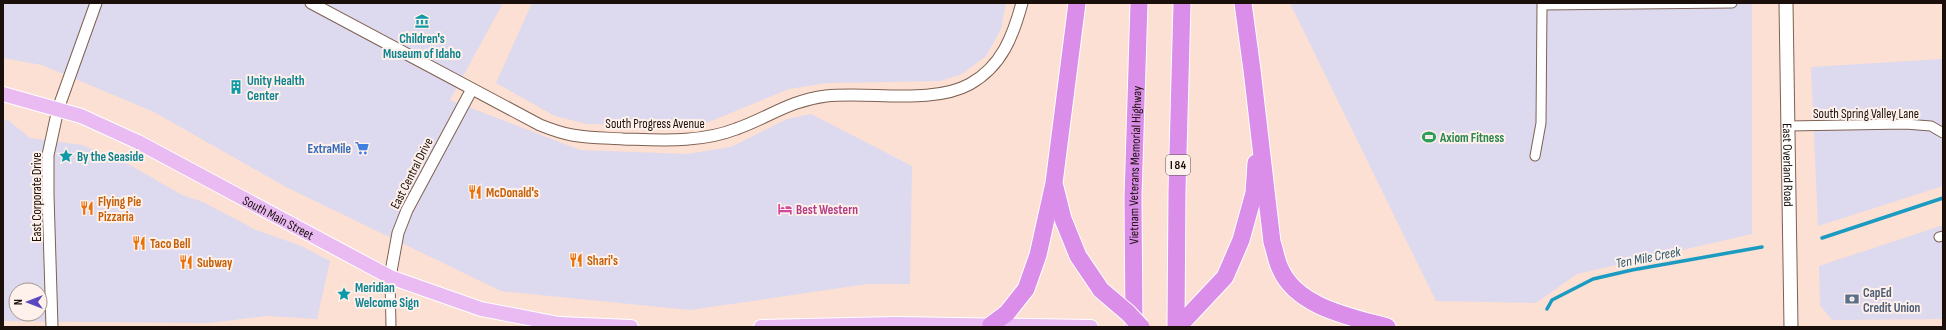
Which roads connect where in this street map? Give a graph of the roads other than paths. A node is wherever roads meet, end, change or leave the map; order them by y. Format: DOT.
graph roads {
  1 [pos="96,3"];
  2 [pos="311,3"];
  3 [pos="1022,3"];
  4 [pos="1077,3"];
  5 [pos="1139,3"];
  6 [pos="1182,3"];
  7 [pos="1243,3"];
  8 [pos="1732,3"];
  9 [pos="1786,3"];
  10 [pos="472,89"];
  11 [pos="3,94"];
  12 [pos="58,109"];
  13 [pos="1258,119"];
  14 [pos="1788,126"];
  15 [pos="1943,133"];
  16 [pos="1535,156"];
  17 [pos="1054,183"];
  18 [pos="390,277"];
  19 [pos="992,325"];
  20 [pos="52,327"];
  21 [pos="390,327"];
  22 [pos="632,327"];
  23 [pos="760,327"];
  24 [pos="1091,327"];
  25 [pos="1134,327"];
  26 [pos="1141,327"];
  27 [pos="1177,327"];
  28 [pos="1387,327"];
  29 [pos="1791,327"];
  1 -- 12 [label="street, East Corporate Drive"];
  2 -- 10 [label="street, South Progress Avenue"];
  3 -- 10 [label="street, South Progress Avenue"];
  4 -- 17 [label="highway"];
  5 -- 25 [label="highway, Vietnam Veterans Memorial Highway"];
  6 -- 27 [label="highway, I 84"];
  7 -- 13 [label="highway"];
  8 -- 16 [label="street"];
  9 -- 14 [label="main road, East Overland Road"];
  10 -- 18 [label="street, East Central Drive"];
  11 -- 12 [label="main road, South Main Street"];
  12 -- 18 [label="main road, South Main Street"];
  12 -- 20 [label="street, East Corporate Drive"];
  13 -- 27 [label="highway"];
  13 -- 28 [label="highway"];
  14 -- 15 [label="street, South Spring Valley Lane"];
  14 -- 29 [label="main road, East Overland Road"];
  17 -- 19 [label="highway"];
  17 -- 26 [label="highway, bridge"];
  18 -- 21 [label="street"];
  18 -- 22 [label="main road, South Main Street"];
  19 -- 23 [label="main road"];
  19 -- 24 [label="main road"];
}
